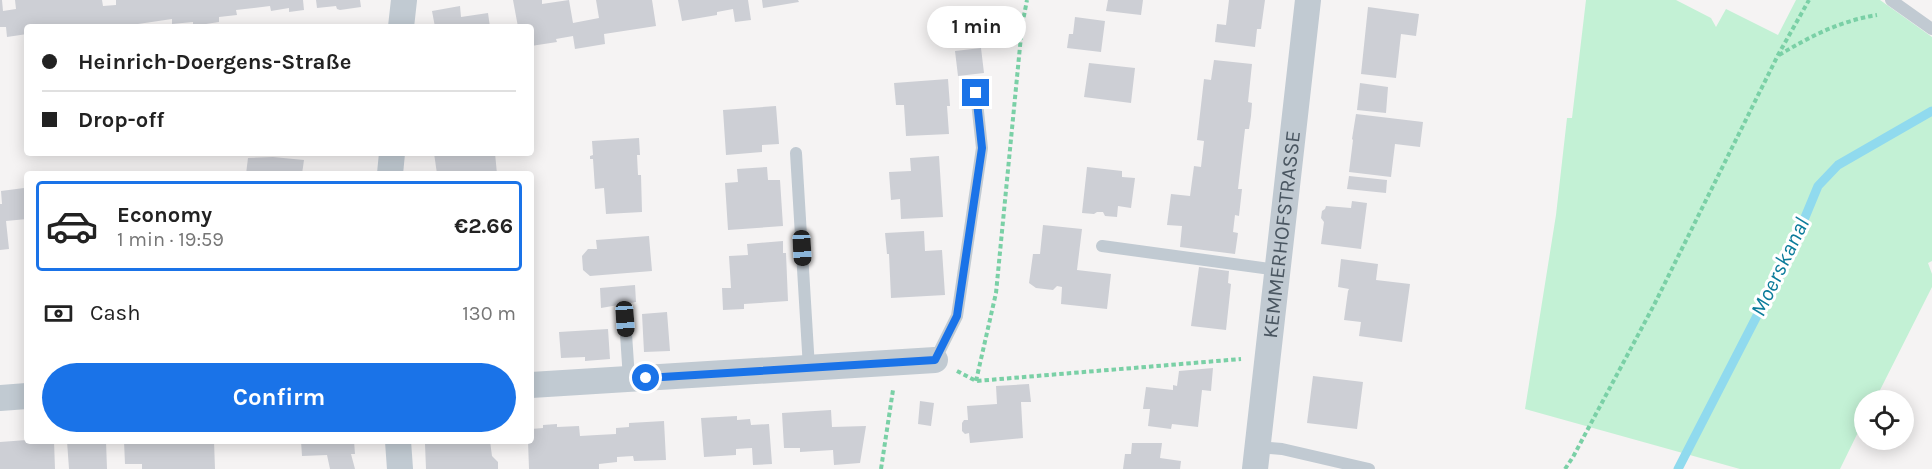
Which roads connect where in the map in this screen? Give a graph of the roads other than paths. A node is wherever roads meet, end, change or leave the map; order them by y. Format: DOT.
graph roads {
  1 [pos="404,0"];
  2 [pos="1308,0"];
  3 [pos="1891,0"];
  4 [pos="402,24"];
  5 [pos="1932,29"];
  6 [pos="976,93"];
  7 [pos="796,153"];
  8 [pos="392,156"];
  9 [pos="390,171"];
  10 [pos="1102,246"];
  11 [pos="1278,270"];
  12 [pos="625,319"];
  13 [pos="935,360"];
  14 [pos="809,368"];
  15 [pos="629,379"];
  16 [pos="534,385"];
  17 [pos="24,396"];
  18 [pos="0,398"];
  19 [pos="398,444"];
  20 [pos="1257,458"];
  21 [pos="400,469"];
  22 [pos="1369,469"];
  1 -- 4 [label="street"];
  2 -- 11 [label="street, KEMMERHOFSTRASSE"];
  3 -- 5 [label="lane"];
  6 -- 13 [label="lane"];
  7 -- 14 [label="lane"];
  8 -- 9 [label="street"];
  10 -- 11 [label="lane"];
  11 -- 20 [label="street, KEMMERHOFSTRASSE"];
  12 -- 15 [label="lane"];
  13 -- 14 [label="street"];
  14 -- 15 [label="street"];
  15 -- 16 [label="street"];
  17 -- 18 [label="street"];
  19 -- 21 [label="street"];
  20 -- 22 [label="lane"];
}
